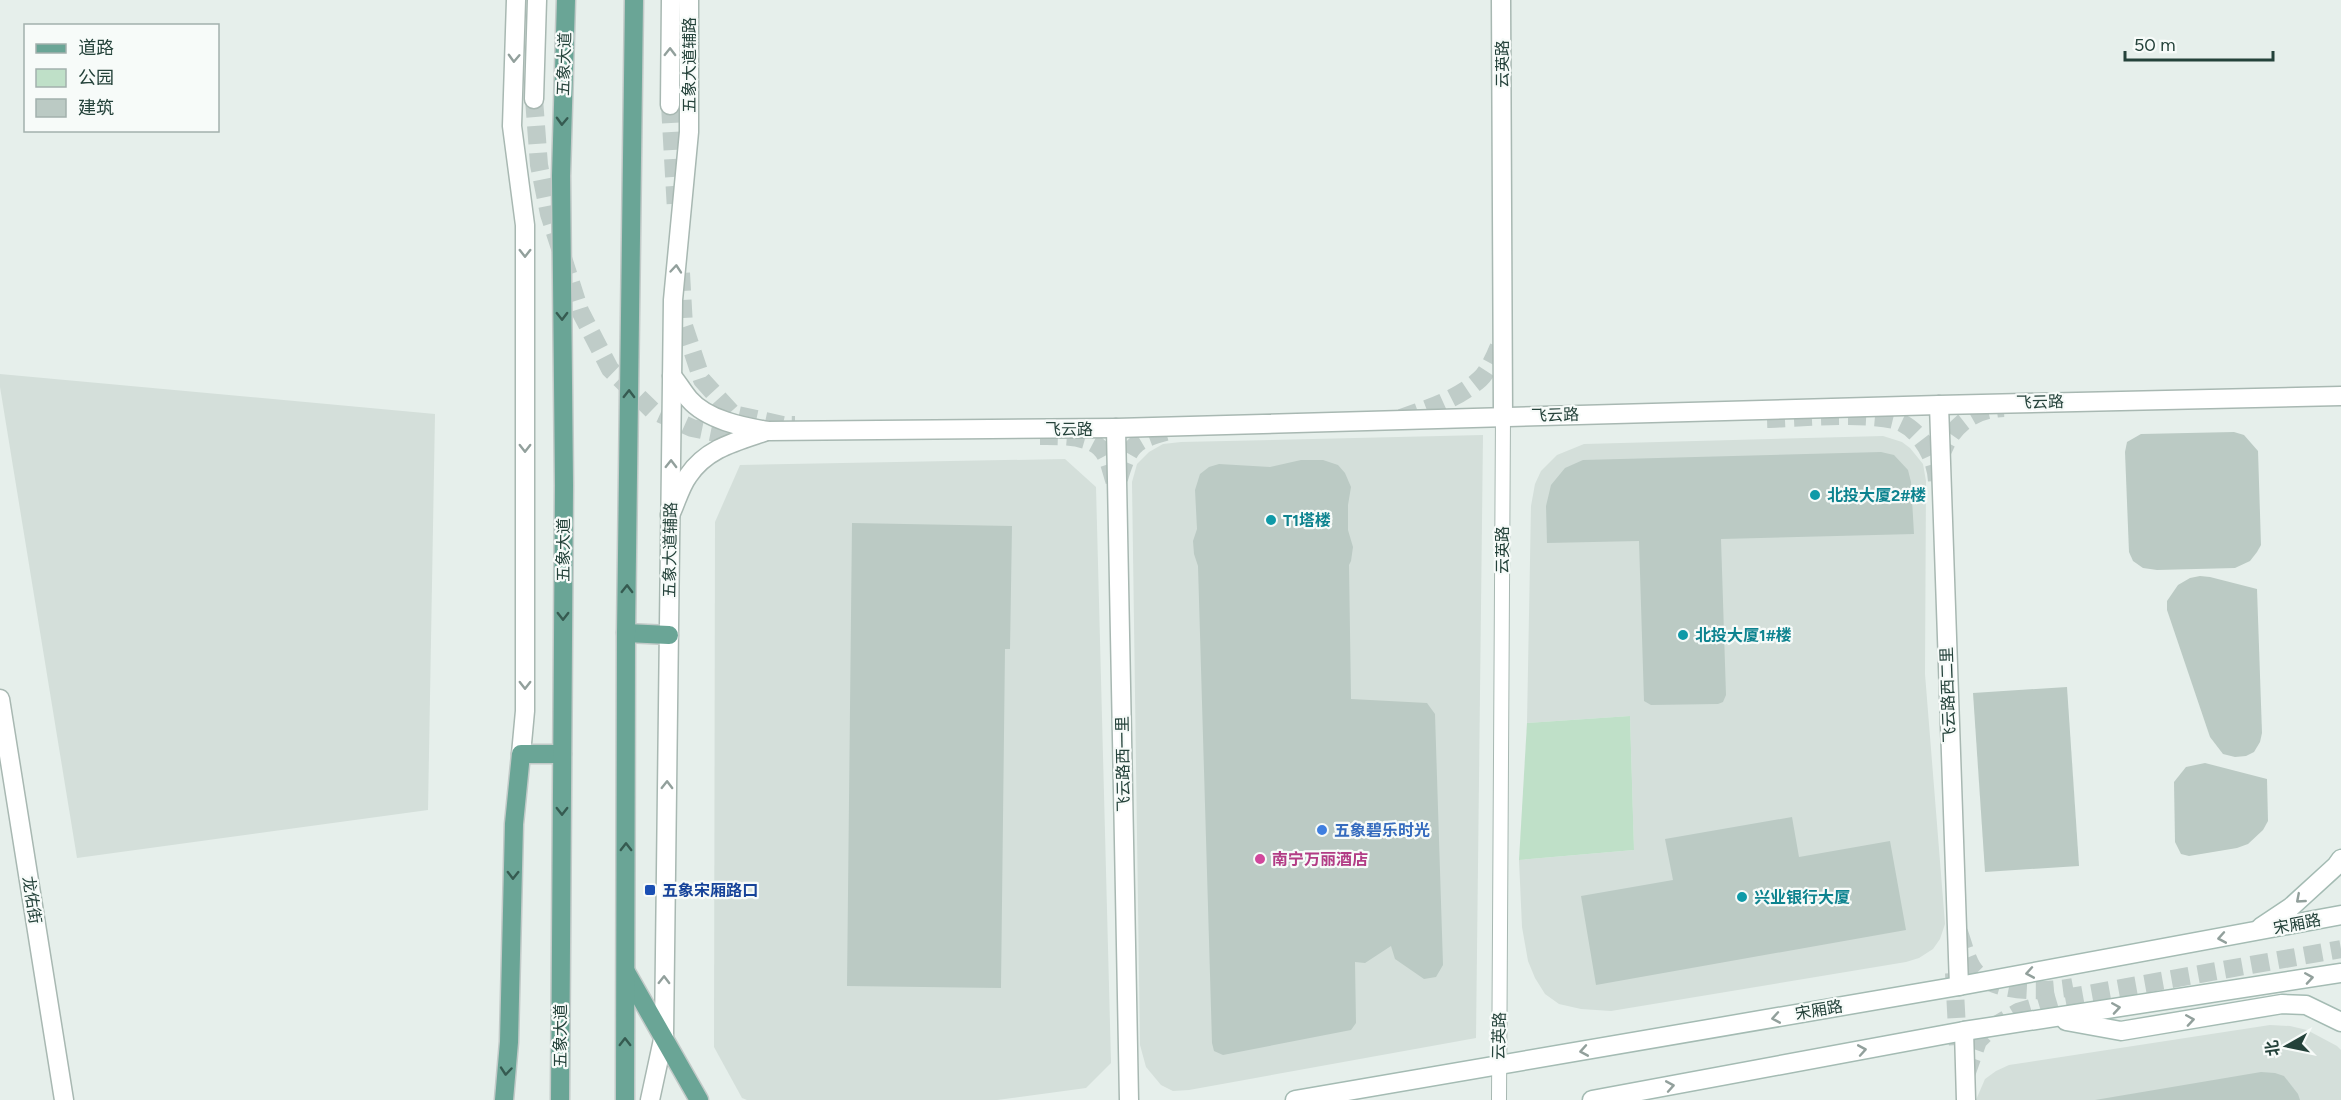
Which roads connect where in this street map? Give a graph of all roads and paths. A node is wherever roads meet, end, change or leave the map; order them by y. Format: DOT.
graph roads {
  1 [pos="516,0"];
  2 [pos="537,0"];
  3 [pos="566,0"];
  4 [pos="634,0"];
  5 [pos="671,0"];
  6 [pos="689,0"];
  7 [pos="1502,0"];
  8 [pos="534,99"];
  9 [pos="670,105"];
  10 [pos="672,376"];
  11 [pos="2341,396"];
  12 [pos="1939,405"];
  13 [pos="1503,416"];
  14 [pos="1116,428"];
  15 [pos="768,431"];
  16 [pos="670,515"];
  17 [pos="627,633"];
  18 [pos="669,635"];
  19 [pos="0,699"];
  20 [pos="562,753"];
  21 [pos="521,754"];
  22 [pos="2341,859"];
  23 [pos="2341,915"];
  24 [pos="2252,933"];
  25 [pos="626,972"];
  26 [pos="2341,973"];
  27 [pos="1959,986"];
  28 [pos="2049,1018"];
  29 [pos="2341,1022"];
  30 [pos="1964,1031"];
  31 [pos="664,1035"];
  32 [pos="1498,1066"];
  33 [pos="64,1100"];
  34 [pos="504,1100"];
  35 [pos="560,1100"];
  36 [pos="625,1100"];
  37 [pos="650,1100"];
  38 [pos="699,1100"];
  39 [pos="1129,1100"];
  40 [pos="1295,1100"];
  41 [pos="1499,1100"];
  42 [pos="1592,1100"];
  43 [pos="1966,1100"];
  1 -- 21 [label="street, one-way"];
  2 -- 8 [label="street"];
  3 -- 20 [label="main road, 五象大道, one-way"];
  17 -- 4 [label="main road, one-way"];
  9 -- 5 [label="street, one-way"];
  10 -- 6 [label="street, 五象大道辅路, one-way"];
  7 -- 13 [label="street, 云英路"];
  10 -- 15 [label="street, 飞云路"];
  16 -- 10 [label="street, 五象大道辅路, one-way"];
  11 -- 12 [label="street, 飞云路"];
  12 -- 13 [label="street, 飞云路"];
  12 -- 27 [label="street, 飞云路西二里"];
  13 -- 14 [label="street, 飞云路"];
  13 -- 32 [label="street, 云英路"];
  14 -- 15 [label="street, 飞云路"];
  14 -- 39 [label="street, 飞云路西一里"];
  15 -- 16 [label="street, 飞云路"];
  16 -- 18 [label="street, 五象大道辅路"];
  17 -- 18 [label="main road"];
  25 -- 17 [label="main road, one-way"];
  31 -- 18 [label="street, 五象大道辅路, one-way"];
  19 -- 33 [label="street, 龙佑街"];
  20 -- 21 [label="main road"];
  20 -- 35 [label="main road, 五象大道, one-way"];
  21 -- 34 [label="main road, one-way"];
  22 -- 24 [label="street, one-way"];
  23 -- 24 [label="street, 宋厢路"];
  24 -- 27 [label="street, 宋厢路, one-way"];
  25 -- 31 [label="main road"];
  36 -- 25 [label="main road, one-way"];
  28 -- 26 [label="street, one-way"];
  27 -- 32 [label="street, 宋厢路, one-way"];
  28 -- 29 [label="street, one-way"];
  28 -- 30 [label="street"];
  42 -- 30 [label="street, one-way"];
  30 -- 43 [label="street"];
  31 -- 37 [label="street, 五象大道辅路"];
  31 -- 38 [label="main road"];
  32 -- 40 [label="street, 宋厢路"];
  32 -- 41 [label="street, 云英路"];
}
